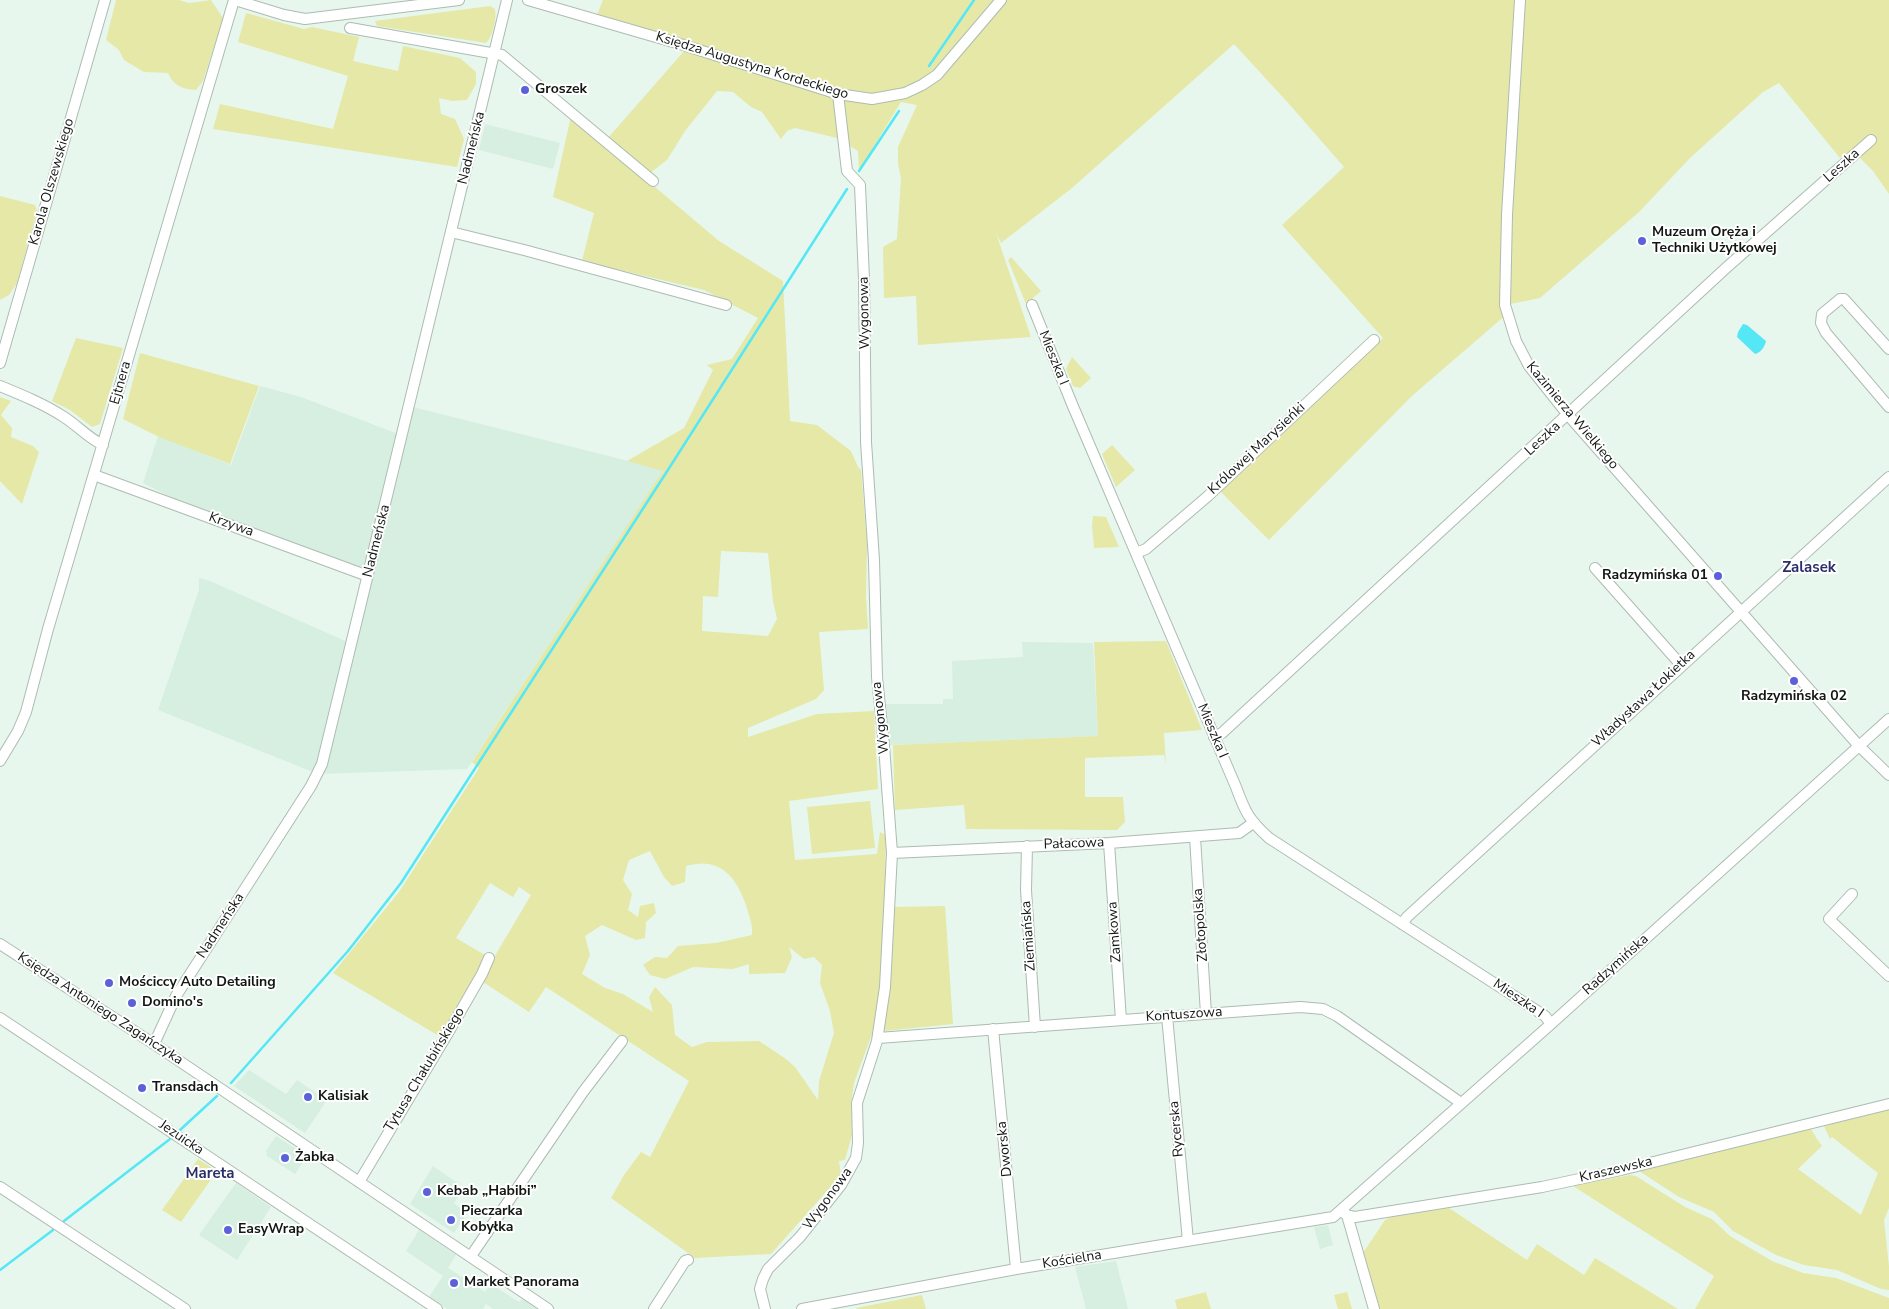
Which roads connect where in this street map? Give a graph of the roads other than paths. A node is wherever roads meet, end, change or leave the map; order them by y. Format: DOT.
graph roads {
  1 [pos="105,0"];
  2 [pos="235,0"];
  3 [pos="459,0"];
  4 [pos="507,0"];
  5 [pos="528,0"];
  6 [pos="1001,0"];
  7 [pos="1520,0"];
  8 [pos="350,28"];
  9 [pos="494,53"];
  10 [pos="838,94"];
  11 [pos="1871,140"];
  12 [pos="653,181"];
  13 [pos="451,232"];
  14 [pos="726,305"];
  15 [pos="1032,305"];
  16 [pos="1374,340"];
  17 [pos="1889,349"];
  18 [pos="0,363"];
  19 [pos="0,386"];
  20 [pos="1889,408"];
  21 [pos="1568,415"];
  22 [pos="103,446"];
  23 [pos="94,475"];
  24 [pos="1889,477"];
  25 [pos="1136,553"];
  26 [pos="1595,568"];
  27 [pos="368,576"];
  28 [pos="1741,611"];
  29 [pos="1681,665"];
  30 [pos="1889,719"];
  31 [pos="1214,737"];
  32 [pos="1859,746"];
  33 [pos="0,762"];
  34 [pos="1889,776"];
  35 [pos="1253,823"];
  36 [pos="1195,837"];
  37 [pos="1109,843"];
  38 [pos="1027,846"];
  39 [pos="892,854"];
  40 [pos="1852,894"];
  41 [pos="1402,924"];
  42 [pos="0,944"];
  43 [pos="489,958"];
  44 [pos="1889,976"];
  45 [pos="1206,1014"];
  46 [pos="1167,1016"];
  47 [pos="0,1018"];
  48 [pos="1121,1020"];
  49 [pos="1551,1024"];
  50 [pos="1035,1027"];
  51 [pos="993,1029"];
  52 [pos="878,1038"];
  53 [pos="622,1041"];
  54 [pos="154,1044"];
  55 [pos="1461,1103"];
  56 [pos="1889,1104"];
  57 [pos="359,1182"];
  58 [pos="0,1187"];
  59 [pos="1344,1213"];
  60 [pos="1188,1241"];
  61 [pos="471,1256"];
  62 [pos="688,1260"];
  63 [pos="1016,1269"];
  64 [pos="185,1309"];
  65 [pos="437,1309"];
  66 [pos="548,1309"];
  67 [pos="654,1309"];
  68 [pos="765,1309"];
  69 [pos="802,1309"];
  70 [pos="1374,1309"];
  1 -- 18 [label="street, Karola Olszewskiego"];
  2 -- 3 [label="street"];
  2 -- 22 [label="street, Ejtnera"];
  4 -- 9 [label="street, Nadmeńska"];
  5 -- 10 [label="street, Księdza Augustyna Kordeckiego"];
  6 -- 10 [label="street, Księdza Augustyna Kordeckiego"];
  7 -- 21 [label="street, Kazimierza Wielkiego"];
  8 -- 9 [label="street"];
  9 -- 12 [label="street"];
  9 -- 13 [label="street, Nadmeńska"];
  10 -- 39 [label="street, Wygonowa"];
  11 -- 21 [label="street, Leszka"];
  13 -- 14 [label="street"];
  13 -- 27 [label="street, Nadmeńska"];
  15 -- 25 [label="street, Mieszka I"];
  16 -- 25 [label="street, Królowej Marysieńki"];
  17 -- 20 [label="street"];
  19 -- 22 [label="street"];
  21 -- 28 [label="street, Kazimierza Wielkiego"];
  21 -- 31 [label="street, Leszka"];
  22 -- 23 [label="street, Ejtnera"];
  23 -- 27 [label="street, Krzywa"];
  23 -- 33 [label="street, Ejtnera"];
  24 -- 28 [label="street, Władysława Łokietka"];
  25 -- 31 [label="street, Mieszka I"];
  26 -- 29 [label="street"];
  27 -- 54 [label="street, Nadmeńska"];
  28 -- 29 [label="street, Władysława Łokietka"];
  28 -- 32 [label="street, Kazimierza Wielkiego"];
  29 -- 41 [label="street, Władysława Łokietka"];
  30 -- 32 [label="street, Radzymińska"];
  31 -- 35 [label="street, Mieszka I"];
  32 -- 34 [label="street, Kazimierza Wielkiego"];
  32 -- 49 [label="street, Radzymińska"];
  35 -- 36 [label="street, Pałacowa"];
  35 -- 41 [label="street, Mieszka I"];
  36 -- 37 [label="street, Pałacowa"];
  36 -- 45 [label="street, Złotopolska"];
  37 -- 38 [label="street, Pałacowa"];
  37 -- 48 [label="street, Zamkowa"];
  38 -- 39 [label="street, Pałacowa"];
  38 -- 50 [label="street, Ziemiańska"];
  39 -- 52 [label="street, Wygonowa"];
  40 -- 44 [label="street"];
  41 -- 49 [label="street, Mieszka I"];
  42 -- 54 [label="street, Księdza Antoniego Zagańczyka"];
  43 -- 57 [label="street, Tytusa Chałubińskiego"];
  45 -- 46 [label="street, Kontuszowa"];
  45 -- 55 [label="street, Kontuszowa"];
  46 -- 48 [label="street, Kontuszowa"];
  46 -- 60 [label="street, Rycerska"];
  47 -- 65 [label="street, Jezuicka"];
  48 -- 50 [label="street, Kontuszowa"];
  49 -- 55 [label="street, Radzymińska"];
  50 -- 51 [label="street, Kontuszowa"];
  51 -- 52 [label="street, Kontuszowa"];
  51 -- 63 [label="street, Dworska"];
  52 -- 68 [label="street, Wygonowa"];
  53 -- 61 [label="street"];
  54 -- 57 [label="street, Księdza Antoniego Zagańczyka"];
  55 -- 59 [label="street, Radzymińska"];
  56 -- 59 [label="street, Kraszewska"];
  57 -- 61 [label="street, Księdza Antoniego Zagańczyka"];
  58 -- 64 [label="street"];
  59 -- 60 [label="street, Kościelna"];
  59 -- 70 [label="street"];
  60 -- 63 [label="street, Kościelna"];
  61 -- 66 [label="street, Księdza Antoniego Zagańczyka"];
  62 -- 67 [label="street"];
  63 -- 69 [label="street, Kościelna"];
}
